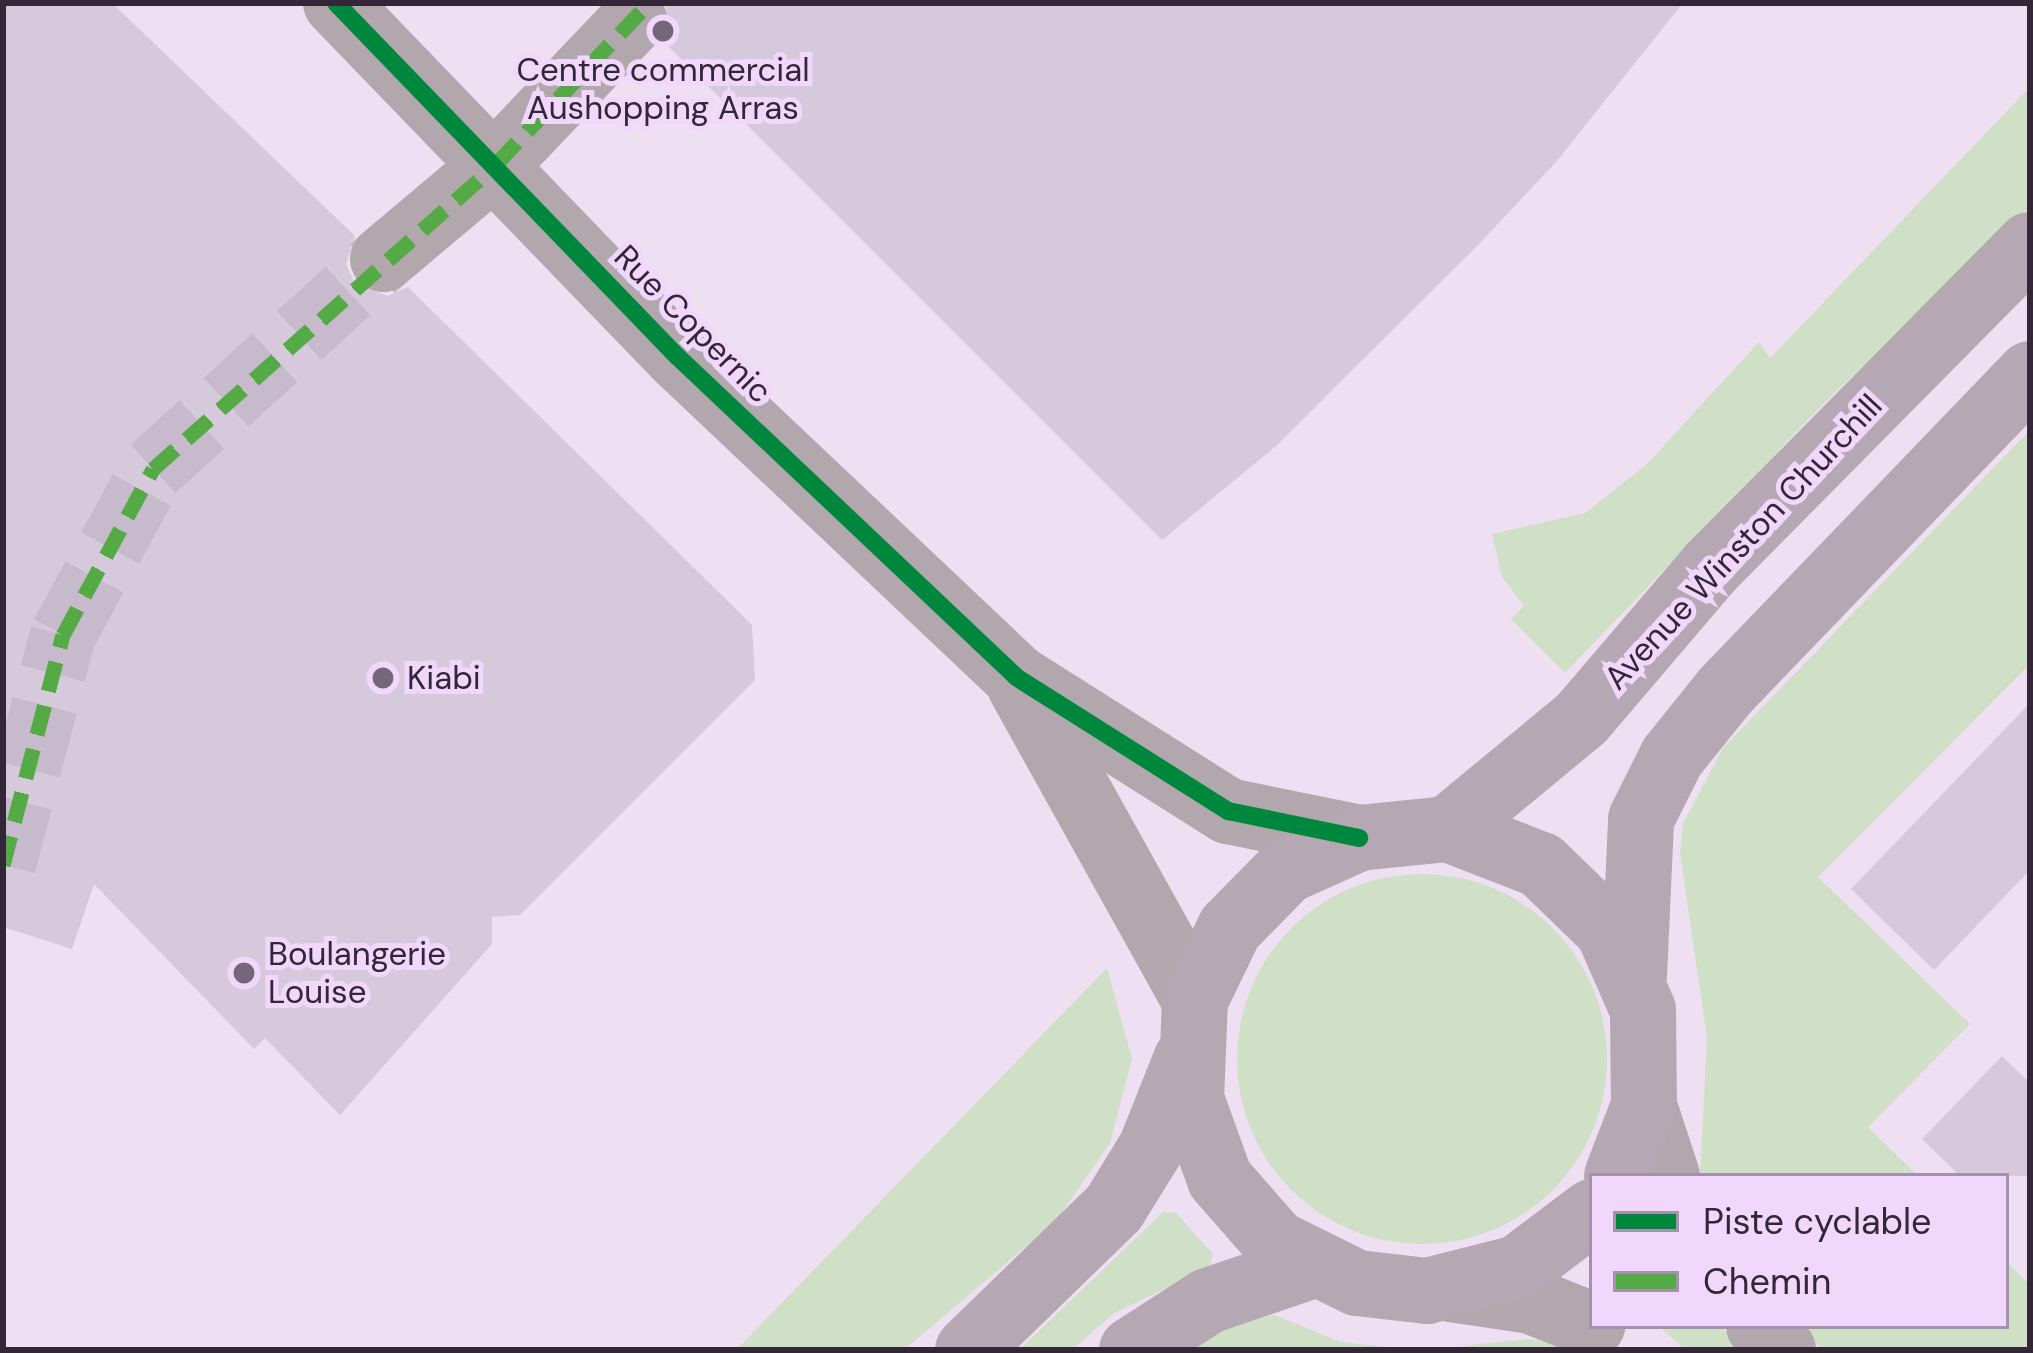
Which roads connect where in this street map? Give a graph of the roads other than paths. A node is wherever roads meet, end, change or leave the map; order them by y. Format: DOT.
graph roads {
  1 [pos="336,3"];
  2 [pos="634,19"];
  3 [pos="496,164"];
  4 [pos="2030,244"];
  5 [pos="382,260"];
  6 [pos="2030,374"];
  7 [pos="1016,677"];
  8 [pos="1448,829"];
  9 [pos="1359,838"];
  10 [pos="1634,980"];
  11 [pos="1191,1028"];
  12 [pos="1644,1106"];
  13 [pos="1617,1173"];
  14 [pos="1666,1173"];
  15 [pos="1589,1215"];
  16 [pos="1311,1265"];
  17 [pos="1451,1289"];
  18 [pos="1589,1323"];
  19 [pos="1600,1329"];
  20 [pos="968,1350"];
  21 [pos="1132,1350"];
  22 [pos="1638,1350"];
  1 -- 3 [label="street, Rue Copernic"];
  2 -- 3 [label="street"];
  3 -- 5 [label="street"];
  3 -- 7 [label="street, Rue Copernic"];
  4 -- 8 [label="main road, Avenue Winston Churchill"];
  6 -- 10 [label="main road"];
  7 -- 9 [label="street"];
  7 -- 11 [label="street"];
  8 -- 9 [label="main road"];
  8 -- 10 [label="main road"];
  9 -- 11 [label="main road"];
  10 -- 12 [label="main road"];
  11 -- 16 [label="main road"];
  11 -- 20 [label="main road"];
  12 -- 13 [label="main road"];
  12 -- 14 [label="street"];
  15 -- 17 [label="main road"];
  16 -- 17 [label="main road"];
  16 -- 21 [label="main road"];
  17 -- 18 [label="street"];
  19 -- 22 [label="street"];
}
